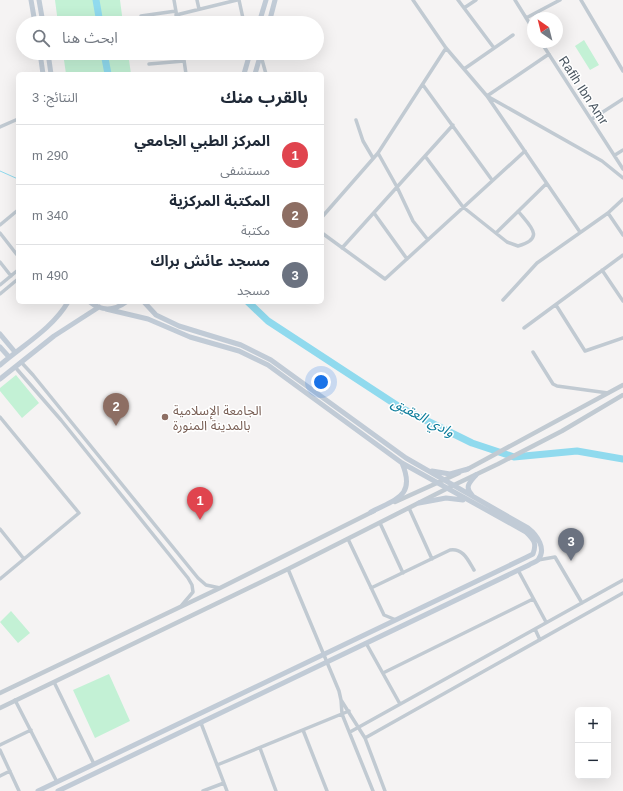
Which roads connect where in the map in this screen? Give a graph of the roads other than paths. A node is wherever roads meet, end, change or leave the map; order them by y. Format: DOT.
graph roads {
  1 [pos="31,0"];
  2 [pos="39,0"];
  3 [pos="174,0"];
  4 [pos="197,0"];
  5 [pos="238,0"];
  6 [pos="266,0"];
  7 [pos="275,0"];
  8 [pos="458,0"];
  9 [pos="476,0"];
  10 [pos="515,0"];
  11 [pos="560,0"];
  12 [pos="581,0"];
  13 [pos="415,1"];
  14 [pos="464,8"];
  15 [pos="199,9"];
  16 [pos="176,13"];
  17 [pos="34,16"];
  18 [pos="42,16"];
  19 [pos="141,16"];
  20 [pos="177,16"];
  21 [pos="242,16"];
  22 [pos="261,16"];
  23 [pos="271,16"];
  24 [pos="526,18"];
  25 [pos="513,35"];
  26 [pos="446,48"];
  27 [pos="494,48"];
  28 [pos="545,48"];
  29 [pos="549,54"];
  30 [pos="41,60"];
  31 [pos="49,60"];
  32 [pos="248,60"];
  33 [pos="259,60"];
  34 [pos="262,60"];
  35 [pos="184,61"];
  36 [pos="149,64"];
  37 [pos="464,69"];
  38 [pos="623,71"];
  39 [pos="43,72"];
  40 [pos="51,72"];
  41 [pos="186,72"];
  42 [pos="245,72"];
  43 [pos="256,72"];
  44 [pos="266,72"];
  45 [pos="423,85"];
  46 [pos="487,96"];
  47 [pos="623,99"];
  48 [pos="592,119"];
  49 [pos="16,120"];
  50 [pos="356,120"];
  51 [pos="453,125"];
  52 [pos="0,127"];
  53 [pos="623,150"];
  54 [pos="525,151"];
  55 [pos="378,153"];
  56 [pos="615,155"];
  57 [pos="425,156"];
  58 [pos="373,158"];
  59 [pos="623,168"];
  60 [pos="623,178"];
  61 [pos="492,180"];
  62 [pos="546,184"];
  63 [pos="397,187"];
  64 [pos="623,199"];
  65 [pos="463,207"];
  66 [pos="518,211"];
  67 [pos="16,212"];
  68 [pos="608,213"];
  69 [pos="374,214"];
  70 [pos="324,215"];
  71 [pos="0,225"];
  72 [pos="580,232"];
  73 [pos="0,233"];
  74 [pos="496,233"];
  75 [pos="324,234"];
  76 [pos="623,235"];
  77 [pos="428,240"];
  78 [pos="342,248"];
  79 [pos="16,253"];
  80 [pos="623,255"];
  81 [pos="407,258"];
  82 [pos="0,262"];
  83 [pos="602,270"];
  84 [pos="16,272"];
  85 [pos="11,276"];
  86 [pos="16,281"];
  87 [pos="0,285"];
  88 [pos="0,294"];
  89 [pos="503,300"];
  90 [pos="623,302"];
  91 [pos="67,304"];
  92 [pos="93,304"];
  93 [pos="123,304"];
  94 [pos="146,304"];
  95 [pos="556,305"];
  96 [pos="99,308"];
  97 [pos="106,309"];
  98 [pos="524,328"];
  99 [pos="0,334"];
  100 [pos="623,338"];
  101 [pos="0,347"];
  102 [pos="15,352"];
  103 [pos="532,352"];
  104 [pos="8,357"];
  105 [pos="21,362"];
  106 [pos="0,365"];
  107 [pos="15,367"];
  108 [pos="1,376"];
  109 [pos="623,385"];
  110 [pos="610,393"];
  111 [pos="623,395"];
  112 [pos="0,417"];
  113 [pos="402,463"];
  114 [pos="418,465"];
  115 [pos="468,469"];
  116 [pos="476,475"];
  117 [pos="444,480"];
  118 [pos="436,483"];
  119 [pos="454,485"];
  120 [pos="446,489"];
  121 [pos="475,501"];
  122 [pos="419,503"];
  123 [pos="409,508"];
  124 [pos="371,512"];
  125 [pos="380,523"];
  126 [pos="0,529"];
  127 [pos="348,539"];
  128 [pos="24,559"];
  129 [pos="432,559"];
  130 [pos="538,560"];
  131 [pos="188,565"];
  132 [pos="181,569"];
  133 [pos="288,569"];
  134 [pos="474,570"];
  135 [pos="518,570"];
  136 [pos="403,573"];
  137 [pos="0,579"];
  138 [pos="623,580"];
  139 [pos="220,588"];
  140 [pos="372,588"];
  141 [pos="623,593"];
  142 [pos="533,599"];
  143 [pos="582,603"];
  144 [pos="180,607"];
  145 [pos="396,620"];
  146 [pos="546,622"];
  147 [pos="535,629"];
  148 [pos="540,640"];
  149 [pos="366,643"];
  150 [pos="324,655"];
  151 [pos="326,662"];
  152 [pos="383,673"];
  153 [pos="54,682"];
  154 [pos="0,693"];
  155 [pos="15,700"];
  156 [pos="341,700"];
  157 [pos="400,704"];
  158 [pos="0,708"];
  159 [pos="348,711"];
  160 [pos="342,714"];
  161 [pos="201,722"];
  162 [pos="358,728"];
  163 [pos="31,730"];
  164 [pos="303,730"];
  165 [pos="350,732"];
  166 [pos="365,738"];
  167 [pos="0,744"];
  168 [pos="260,748"];
  169 [pos="0,750"];
  170 [pos="94,764"];
  171 [pos="217,765"];
  172 [pos="10,771"];
  173 [pos="0,776"];
  174 [pos="57,782"];
  175 [pos="224,783"];
  176 [pos="18,791"];
  177 [pos="38,791"];
  178 [pos="58,791"];
  179 [pos="203,791"];
  180 [pos="227,791"];
  181 [pos="276,791"];
  182 [pos="327,791"];
  183 [pos="373,791"];
  184 [pos="385,791"];
  1 -- 17 [label="main road"];
  2 -- 18 [label="main road"];
  3 -- 16 [label="street"];
  4 -- 15 [label="street"];
  5 -- 15 [label="street"];
  5 -- 21 [label="street"];
  6 -- 22 [label="main road"];
  7 -- 23 [label="main road"];
  8 -- 14 [label="street"];
  9 -- 14 [label="street"];
  10 -- 24 [label="street"];
  11 -- 24 [label="street"];
  12 -- 38 [label="street"];
  13 -- 26 [label="street"];
  14 -- 27 [label="street"];
  15 -- 16 [label="street"];
  16 -- 19 [label="street"];
  16 -- 20 [label="street"];
  25 -- 27 [label="street"];
  26 -- 37 [label="street"];
  26 -- 45 [label="street"];
  27 -- 37 [label="street"];
  28 -- 29 [label="street, Rafih Ibn Amr"];
  29 -- 46 [label="street"];
  29 -- 48 [label="street, Rafih Ibn Amr"];
  30 -- 39 [label="main road"];
  31 -- 40 [label="main road"];
  32 -- 42 [label="main road"];
  33 -- 43 [label="main road"];
  34 -- 44 [label="street"];
  35 -- 36 [label="street"];
  35 -- 41 [label="street"];
  37 -- 46 [label="street"];
  45 -- 51 [label="street"];
  45 -- 55 [label="street"];
  46 -- 54 [label="street"];
  46 -- 60 [label="street"];
  47 -- 48 [label="street"];
  48 -- 56 [label="street, Rafih Ibn Amr"];
  49 -- 52 [label="street"];
  50 -- 58 [label="street"];
  51 -- 57 [label="street"];
  51 -- 61 [label="street"];
  53 -- 56 [label="street"];
  54 -- 61 [label="street"];
  54 -- 62 [label="street"];
  55 -- 58 [label="street"];
  55 -- 63 [label="street"];
  56 -- 59 [label="street, Rafih Ibn Amr"];
  57 -- 63 [label="street"];
  57 -- 65 [label="street"];
  58 -- 70 [label="street"];
  61 -- 65 [label="street"];
  62 -- 66 [label="street"];
  62 -- 72 [label="street"];
  63 -- 69 [label="street"];
  63 -- 77 [label="street"];
  64 -- 68 [label="street"];
  65 -- 74 [label="street"];
  65 -- 77 [label="street"];
  66 -- 74 [label="street"];
  66 -- 74 [label="street"];
  67 -- 71 [label="street"];
  68 -- 72 [label="street"];
  68 -- 76 [label="street"];
  69 -- 78 [label="street"];
  69 -- 81 [label="street"];
  72 -- 89 [label="street"];
  73 -- 79 [label="street"];
  75 -- 78 [label="street"];
  77 -- 81 [label="street"];
  78 -- 81 [label="street"];
  80 -- 83 [label="street"];
  82 -- 85 [label="street"];
  83 -- 90 [label="street"];
  83 -- 95 [label="street"];
  84 -- 85 [label="street"];
  85 -- 87 [label="street"];
  86 -- 88 [label="street"];
  91 -- 102 [label="main road"];
  92 -- 96 [label="main road"];
  93 -- 97 [label="main road"];
  94 -- 114 [label="main road"];
  95 -- 98 [label="street"];
  95 -- 100 [label="street"];
  96 -- 97 [label="main road"];
  96 -- 105 [label="main road"];
  97 -- 113 [label="main road"];
  99 -- 102 [label="main road"];
  101 -- 104 [label="main road"];
  102 -- 104 [label="main road"];
  103 -- 110 [label="street"];
  104 -- 106 [label="main road"];
  105 -- 107 [label="main road"];
  105 -- 131 [label="street"];
  107 -- 108 [label="main road"];
  107 -- 132 [label="street"];
  109 -- 110 [label="street"];
  110 -- 115 [label="street"];
  111 -- 116 [label="street"];
  112 -- 128 [label="street"];
  113 -- 118 [label="main road"];
  113 -- 124 [label="main road"];
  114 -- 115 [label="main road"];
  114 -- 117 [label="main road"];
  115 -- 117 [label="street"];
  116 -- 119 [label="street"];
  116 -- 121 [label="main road"];
  117 -- 118 [label="street"];
  117 -- 119 [label="main road"];
  118 -- 120 [label="main road"];
  118 -- 124 [label="street"];
  119 -- 120 [label="street"];
  119 -- 121 [label="main road"];
  120 -- 121 [label="main road"];
  120 -- 122 [label="street"];
  121 -- 122 [label="main road"];
  121 -- 130 [label="main road"];
  121 -- 145 [label="main road"];
  122 -- 123 [label="street"];
  123 -- 125 [label="street"];
  123 -- 129 [label="street"];
  124 -- 139 [label="street"];
  125 -- 127 [label="street"];
  125 -- 136 [label="street"];
  126 -- 128 [label="street"];
  127 -- 133 [label="street"];
  127 -- 140 [label="street"];
  128 -- 137 [label="street"];
  129 -- 134 [label="street"];
  129 -- 136 [label="street"];
  130 -- 135 [label="main road"];
  130 -- 143 [label="street"];
  131 -- 132 [label="street"];
  131 -- 139 [label="street"];
  132 -- 144 [label="street"];
  133 -- 150 [label="street"];
  133 -- 153 [label="street"];
  135 -- 142 [label="street"];
  135 -- 149 [label="main road"];
  136 -- 140 [label="street"];
  138 -- 143 [label="street"];
  139 -- 144 [label="street"];
  140 -- 145 [label="street"];
  141 -- 148 [label="street"];
  142 -- 146 [label="street"];
  142 -- 152 [label="street"];
  143 -- 146 [label="street"];
  144 -- 154 [label="street"];
  145 -- 150 [label="main road"];
  146 -- 147 [label="street"];
  147 -- 148 [label="street"];
  147 -- 157 [label="street"];
  148 -- 166 [label="street"];
  149 -- 151 [label="main road"];
  149 -- 152 [label="street"];
  150 -- 151 [label="street"];
  150 -- 170 [label="main road"];
  151 -- 156 [label="street"];
  151 -- 161 [label="main road"];
  152 -- 157 [label="street"];
  153 -- 155 [label="street"];
  153 -- 170 [label="street"];
  155 -- 158 [label="street"];
  155 -- 163 [label="street"];
  156 -- 159 [label="street"];
  156 -- 160 [label="street"];
  157 -- 162 [label="street"];
  159 -- 160 [label="street"];
  159 -- 162 [label="street"];
  160 -- 164 [label="street"];
  160 -- 165 [label="street"];
  161 -- 171 [label="street"];
  161 -- 178 [label="main road"];
  162 -- 165 [label="street"];
  162 -- 166 [label="street"];
  163 -- 167 [label="street"];
  163 -- 174 [label="street"];
  164 -- 168 [label="street"];
  164 -- 182 [label="street"];
  165 -- 183 [label="street"];
  166 -- 184 [label="street"];
  168 -- 171 [label="street"];
  168 -- 181 [label="street"];
  169 -- 172 [label="street"];
  170 -- 174 [label="main road"];
  171 -- 175 [label="street"];
  172 -- 173 [label="street"];
  172 -- 176 [label="street"];
  174 -- 177 [label="main road"];
  175 -- 179 [label="street"];
  175 -- 180 [label="street"];
}
